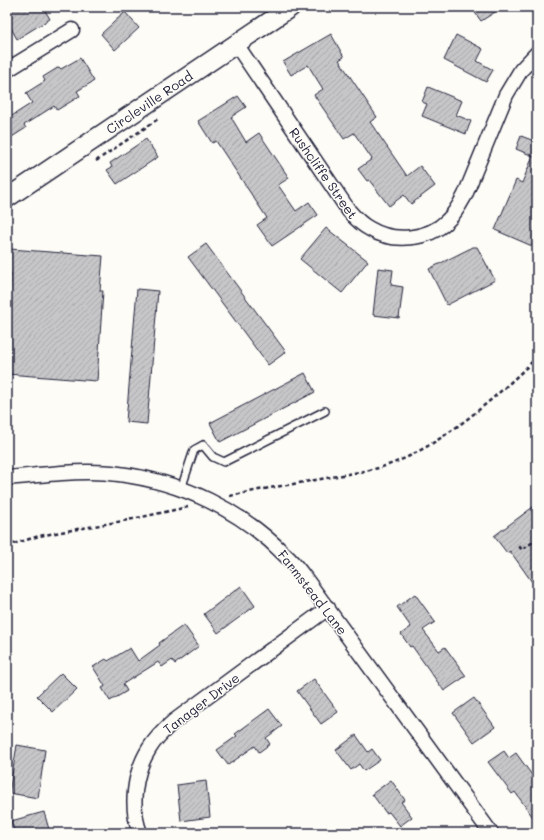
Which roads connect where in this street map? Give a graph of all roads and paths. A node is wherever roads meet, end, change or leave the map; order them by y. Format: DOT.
graph roads {
  1 [pos="291,7"];
  2 [pos="72,30"];
  3 [pos="236,44"];
  4 [pos="537,53"];
  5 [pos="7,70"];
  6 [pos="158,119"];
  7 [pos="96,161"];
  8 [pos="7,198"];
  9 [pos="537,357"];
  10 [pos="325,411"];
  11 [pos="7,478"];
  12 [pos="181,489"];
  13 [pos="227,497"];
  14 [pos="191,506"];
  15 [pos="536,541"];
  16 [pos="7,546"];
  17 [pos="519,546"];
  18 [pos="328,608"];
  19 [pos="140,833"];
  20 [pos="491,833"];
  1 -- 3 [label="street, Circleville Road"];
  2 -- 5 [label="street"];
  3 -- 4 [label="street, Rushcliffe Street"];
  3 -- 8 [label="street, Circleville Road"];
  6 -- 7 [label="path"];
  9 -- 13 [label="path"];
  10 -- 12 [label="lane"];
  11 -- 12 [label="street, Farmstead Lane"];
  12 -- 18 [label="street, Farmstead Lane"];
  14 -- 16 [label="path"];
  15 -- 17 [label="path"];
  18 -- 19 [label="street, Tanager Drive"];
  18 -- 20 [label="street, Farmstead Lane"];
}
